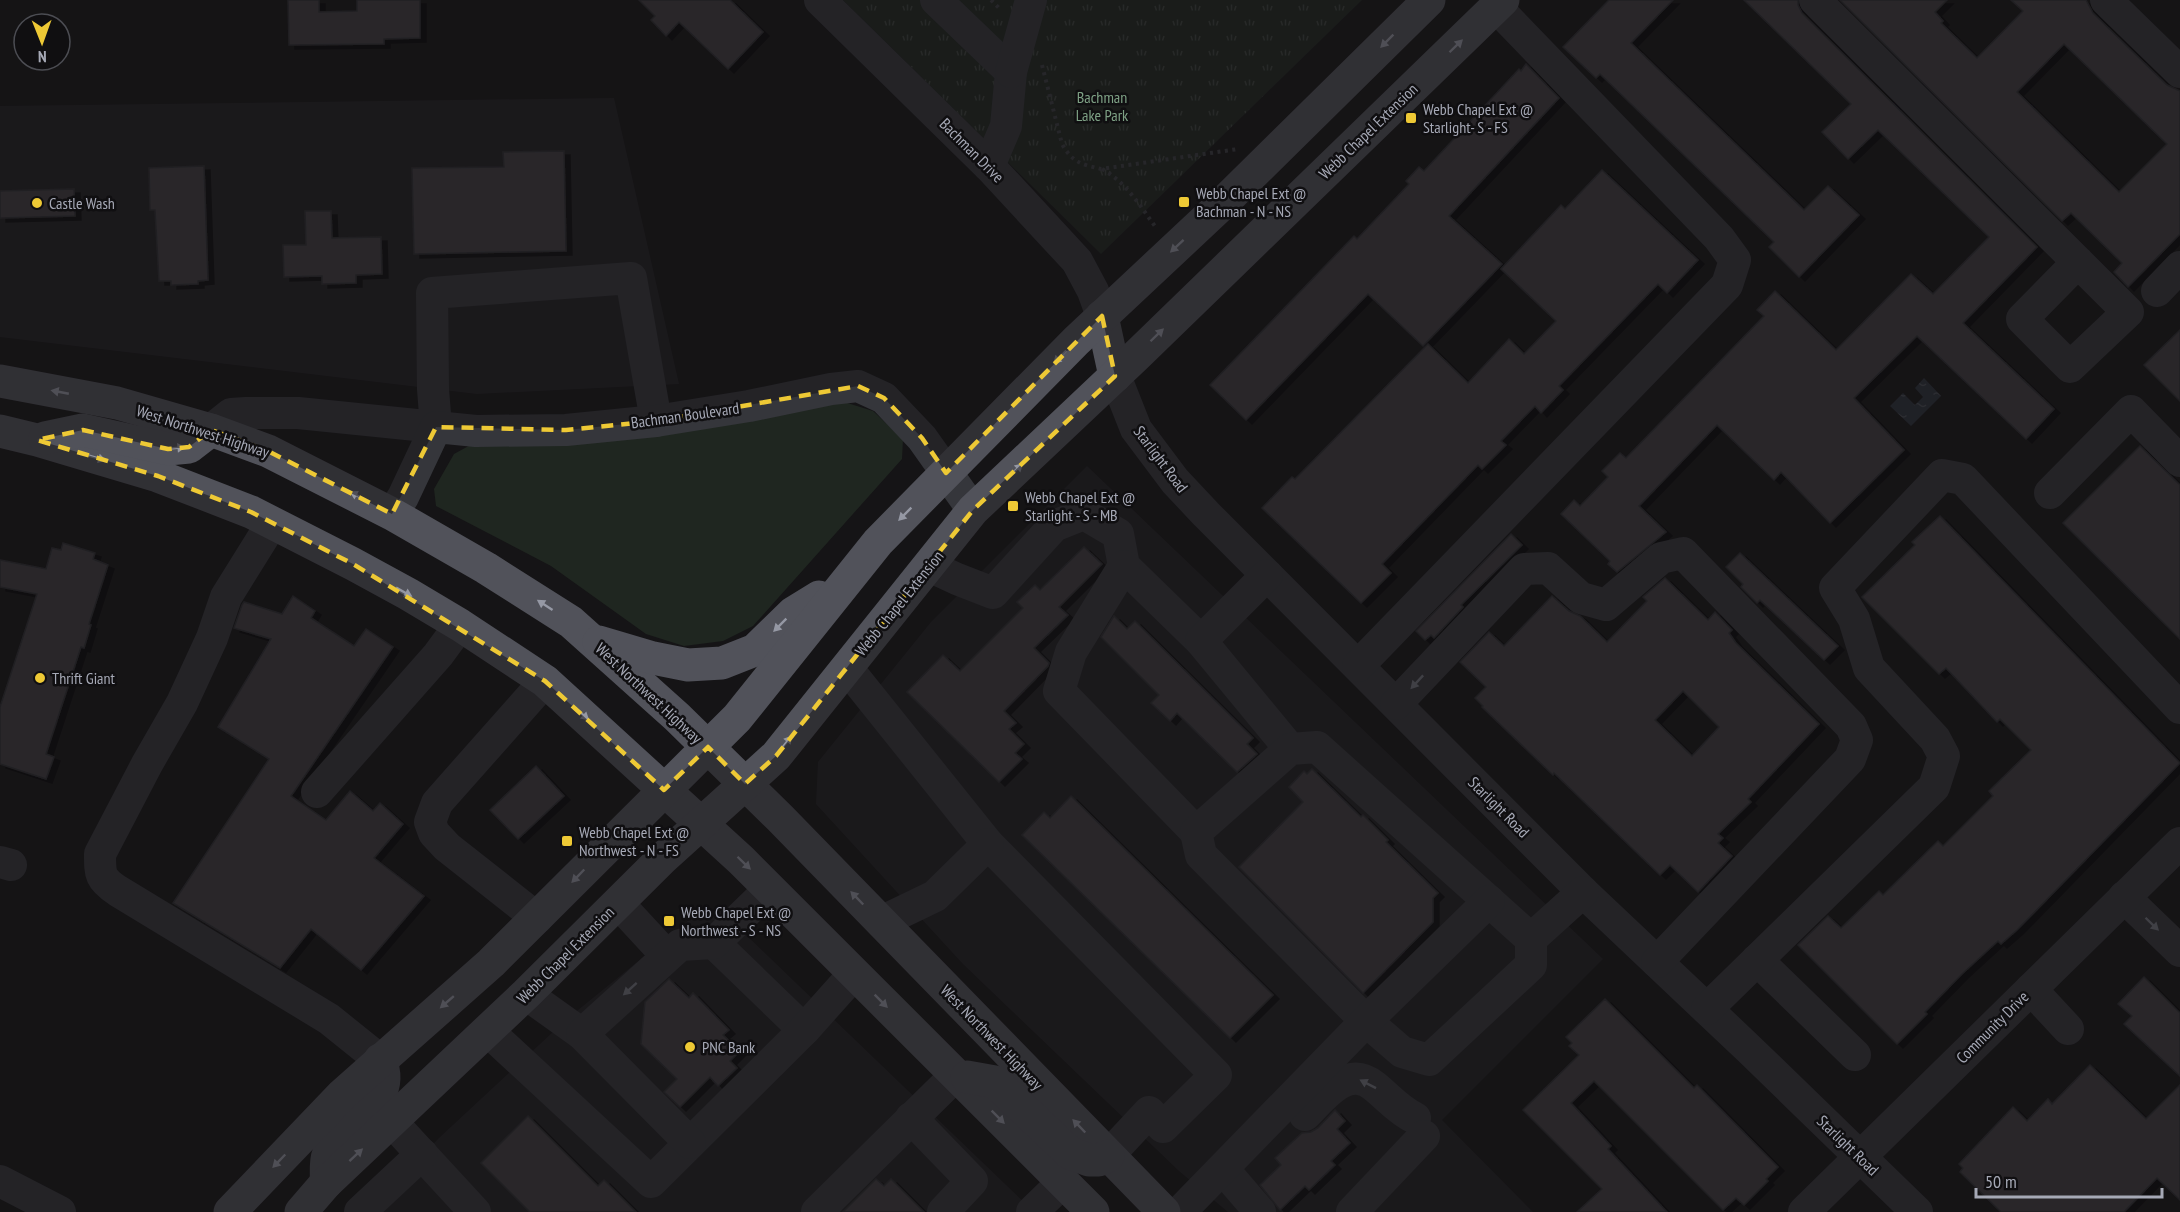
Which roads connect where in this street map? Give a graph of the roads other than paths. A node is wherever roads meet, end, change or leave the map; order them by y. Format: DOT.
graph roads {
  1 [pos="820,0"];
  2 [pos="936,0"];
  3 [pos="1031,0"];
  4 [pos="1429,0"];
  5 [pos="1815,0"];
  6 [pos="2106,0"];
  7 [pos="1496,2"];
  8 [pos="1011,72"];
  9 [pos="2180,72"];
  10 [pos="989,166"];
  11 [pos="2078,262"];
  12 [pos="2180,267"];
  13 [pos="2157,291"];
  14 [pos="1102,316"];
  15 [pos="1115,376"];
  16 [pos="0,381"];
  17 [pos="656,421"];
  18 [pos="436,427"];
  19 [pos="211,430"];
  20 [pos="0,431"];
  21 [pos="37,440"];
  22 [pos="2180,461"];
  23 [pos="946,473"];
  24 [pos="2050,493"];
  25 [pos="973,510"];
  26 [pos="392,514"];
  27 [pos="272,523"];
  28 [pos="929,566"];
  29 [pos="1124,566"];
  30 [pos="1267,575"];
  31 [pos="846,581"];
  32 [pos="460,625"];
  33 [pos="591,640"];
  34 [pos="1201,641"];
  35 [pos="1358,666"];
  36 [pos="847,668"];
  37 [pos="546,681"];
  38 [pos="1396,704"];
  39 [pos="2180,708"];
  40 [pos="708,747"];
  41 [pos="1290,749"];
  42 [pos="745,784"];
  43 [pos="664,790"];
  44 [pos="317,792"];
  45 [pos="701,823"];
  46 [pos="1196,832"];
  47 [pos="2180,843"];
  48 [pos="988,844"];
  49 [pos="770,889"];
  50 [pos="1583,892"];
  51 [pos="2124,897"];
  52 [pos="1489,901"];
  53 [pos="618,903"];
  54 [pos="537,918"];
  55 [pos="881,922"];
  56 [pos="1531,939"];
  57 [pos="714,944"];
  58 [pos="2180,951"];
  59 [pos="667,956"];
  60 [pos="1757,960"];
  61 [pos="1658,962"];
  62 [pos="854,974"];
  63 [pos="2031,989"];
  64 [pos="526,994"];
  65 [pos="1707,1009"];
  66 [pos="1366,1021"];
  67 [pos="592,1024"];
  68 [pos="2068,1029"];
  69 [pos="488,1030"];
  70 [pos="804,1030"];
  71 [pos="1855,1056"];
  72 [pos="380,1060"];
  73 [pos="956,1075"];
  74 [pos="911,1118"];
  75 [pos="392,1122"];
  76 [pos="690,1143"];
  77 [pos="422,1154"];
  78 [pos="1108,1156"];
  79 [pos="1860,1157"];
  80 [pos="1230,1177"];
  81 [pos="0,1181"];
  82 [pos="1064,1182"];
  83 [pos="316,1202"];
  84 [pos="60,1212"];
  85 [pos="230,1212"];
  86 [pos="360,1212"];
  87 [pos="475,1212"];
  88 [pos="817,1212"];
  89 [pos="943,1212"];
  90 [pos="1032,1212"];
  91 [pos="1093,1212"];
  92 [pos="1164,1212"];
  93 [pos="1180,1212"];
  94 [pos="1260,1212"];
  95 [pos="1352,1212"];
  96 [pos="1804,1212"];
  97 [pos="1917,1212"];
  1 -- 10 [label="street, Bachman Drive"];
  2 -- 8 [label="street"];
  3 -- 8 [label="street"];
  4 -- 14 [label="main road, one-way"];
  5 -- 11 [label="street"];
  6 -- 9 [label="street"];
  15 -- 7 [label="main road, Webb Chapel Extension, one-way"];
  7 -- 35 [label="street"];
  8 -- 10 [label="street"];
  10 -- 14 [label="street, Bachman Drive"];
  12 -- 13 [label="street"];
  14 -- 15 [label="main road"];
  14 -- 23 [label="main road, one-way"];
  25 -- 15 [label="main road, Webb Chapel Extension, one-way"];
  15 -- 30 [label="street, Starlight Road"];
  19 -- 16 [label="main road, West Northwest Highway, one-way"];
  17 -- 18 [label="street, Bachman Boulevard"];
  17 -- 18 [label="street"];
  17 -- 23 [label="street, Bachman Boulevard"];
  18 -- 19 [label="street, Bachman Boulevard"];
  18 -- 26 [label="street"];
  21 -- 19 [label="main road, one-way"];
  26 -- 19 [label="main road, West Northwest Highway, one-way"];
  20 -- 21 [label="main road"];
  21 -- 27 [label="main road, one-way"];
  22 -- 24 [label="street"];
  23 -- 25 [label="street, Bachman Boulevard"];
  23 -- 31 [label="main road, one-way"];
  25 -- 28 [label="main road, Webb Chapel Extension"];
  33 -- 26 [label="main road, West Northwest Highway, one-way"];
  27 -- 32 [label="main road, one-way"];
  27 -- 72 [label="street"];
  28 -- 29 [label="street"];
  28 -- 36 [label="main road, Webb Chapel Extension"];
  29 -- 34 [label="street"];
  29 -- 46 [label="street"];
  30 -- 34 [label="street"];
  30 -- 35 [label="street, Starlight Road"];
  31 -- 33 [label="main road, one-way"];
  31 -- 40 [label="main road"];
  32 -- 37 [label="main road"];
  32 -- 44 [label="street"];
  33 -- 40 [label="main road, West Northwest Highway"];
  34 -- 41 [label="street"];
  35 -- 38 [label="street, Starlight Road"];
  42 -- 36 [label="main road, Webb Chapel Extension, one-way"];
  36 -- 48 [label="street"];
  37 -- 43 [label="main road, one-way"];
  37 -- 54 [label="street"];
  38 -- 50 [label="street, Starlight Road"];
  61 -- 38 [label="street, one-way"];
  39 -- 60 [label="street"];
  40 -- 42 [label="main road, West Northwest Highway"];
  40 -- 43 [label="main road"];
  41 -- 46 [label="street"];
  41 -- 52 [label="street"];
  42 -- 45 [label="main road, Webb Chapel Extension"];
  55 -- 42 [label="main road, West Northwest Highway, one-way"];
  43 -- 45 [label="main road"];
  43 -- 54 [label="main road, one-way"];
  45 -- 49 [label="main road, one-way"];
  45 -- 53 [label="main road, Webb Chapel Extension"];
  46 -- 66 [label="street"];
  47 -- 51 [label="street, Community Drive"];
  48 -- 55 [label="street"];
  48 -- 78 [label="street"];
  49 -- 57 [label="street"];
  49 -- 62 [label="main road"];
  50 -- 56 [label="street"];
  50 -- 61 [label="street, Starlight Road"];
  51 -- 58 [label="street, one-way"];
  51 -- 63 [label="street, Community Drive"];
  52 -- 56 [label="street"];
  52 -- 66 [label="street"];
  53 -- 59 [label="street"];
  53 -- 64 [label="main road, Webb Chapel Extension"];
  54 -- 72 [label="main road, one-way"];
  78 -- 55 [label="main road, West Northwest Highway, one-way"];
  56 -- 66 [label="street"];
  57 -- 59 [label="street"];
  57 -- 70 [label="street"];
  59 -- 67 [label="street, one-way"];
  60 -- 65 [label="street"];
  60 -- 71 [label="street"];
  61 -- 65 [label="street, Starlight Road"];
  62 -- 70 [label="street"];
  62 -- 73 [label="main road, one-way"];
  63 -- 68 [label="street"];
  63 -- 79 [label="street, Community Drive"];
  64 -- 67 [label="street"];
  64 -- 69 [label="main road, Webb Chapel Extension"];
  65 -- 79 [label="street, Starlight Road"];
  66 -- 80 [label="street"];
  67 -- 76 [label="street"];
  69 -- 75 [label="main road, Webb Chapel Extension"];
  69 -- 76 [label="street"];
  70 -- 76 [label="street"];
  72 -- 83 [label="main road"];
  72 -- 85 [label="main road, one-way"];
  73 -- 74 [label="street"];
  73 -- 78 [label="main road"];
  73 -- 82 [label="main road, one-way"];
  74 -- 88 [label="street"];
  74 -- 89 [label="street"];
  75 -- 77 [label="street"];
  83 -- 75 [label="main road, Webb Chapel Extension, one-way"];
  77 -- 86 [label="street"];
  77 -- 87 [label="street"];
  78 -- 92 [label="main road, West Northwest Highway"];
  79 -- 96 [label="street, Community Drive"];
  79 -- 97 [label="street, Starlight Road"];
  80 -- 93 [label="street"];
  80 -- 94 [label="street"];
  95 -- 80 [label="street, one-way"];
  81 -- 84 [label="street"];
  82 -- 90 [label="street"];
  82 -- 91 [label="main road"];
}
